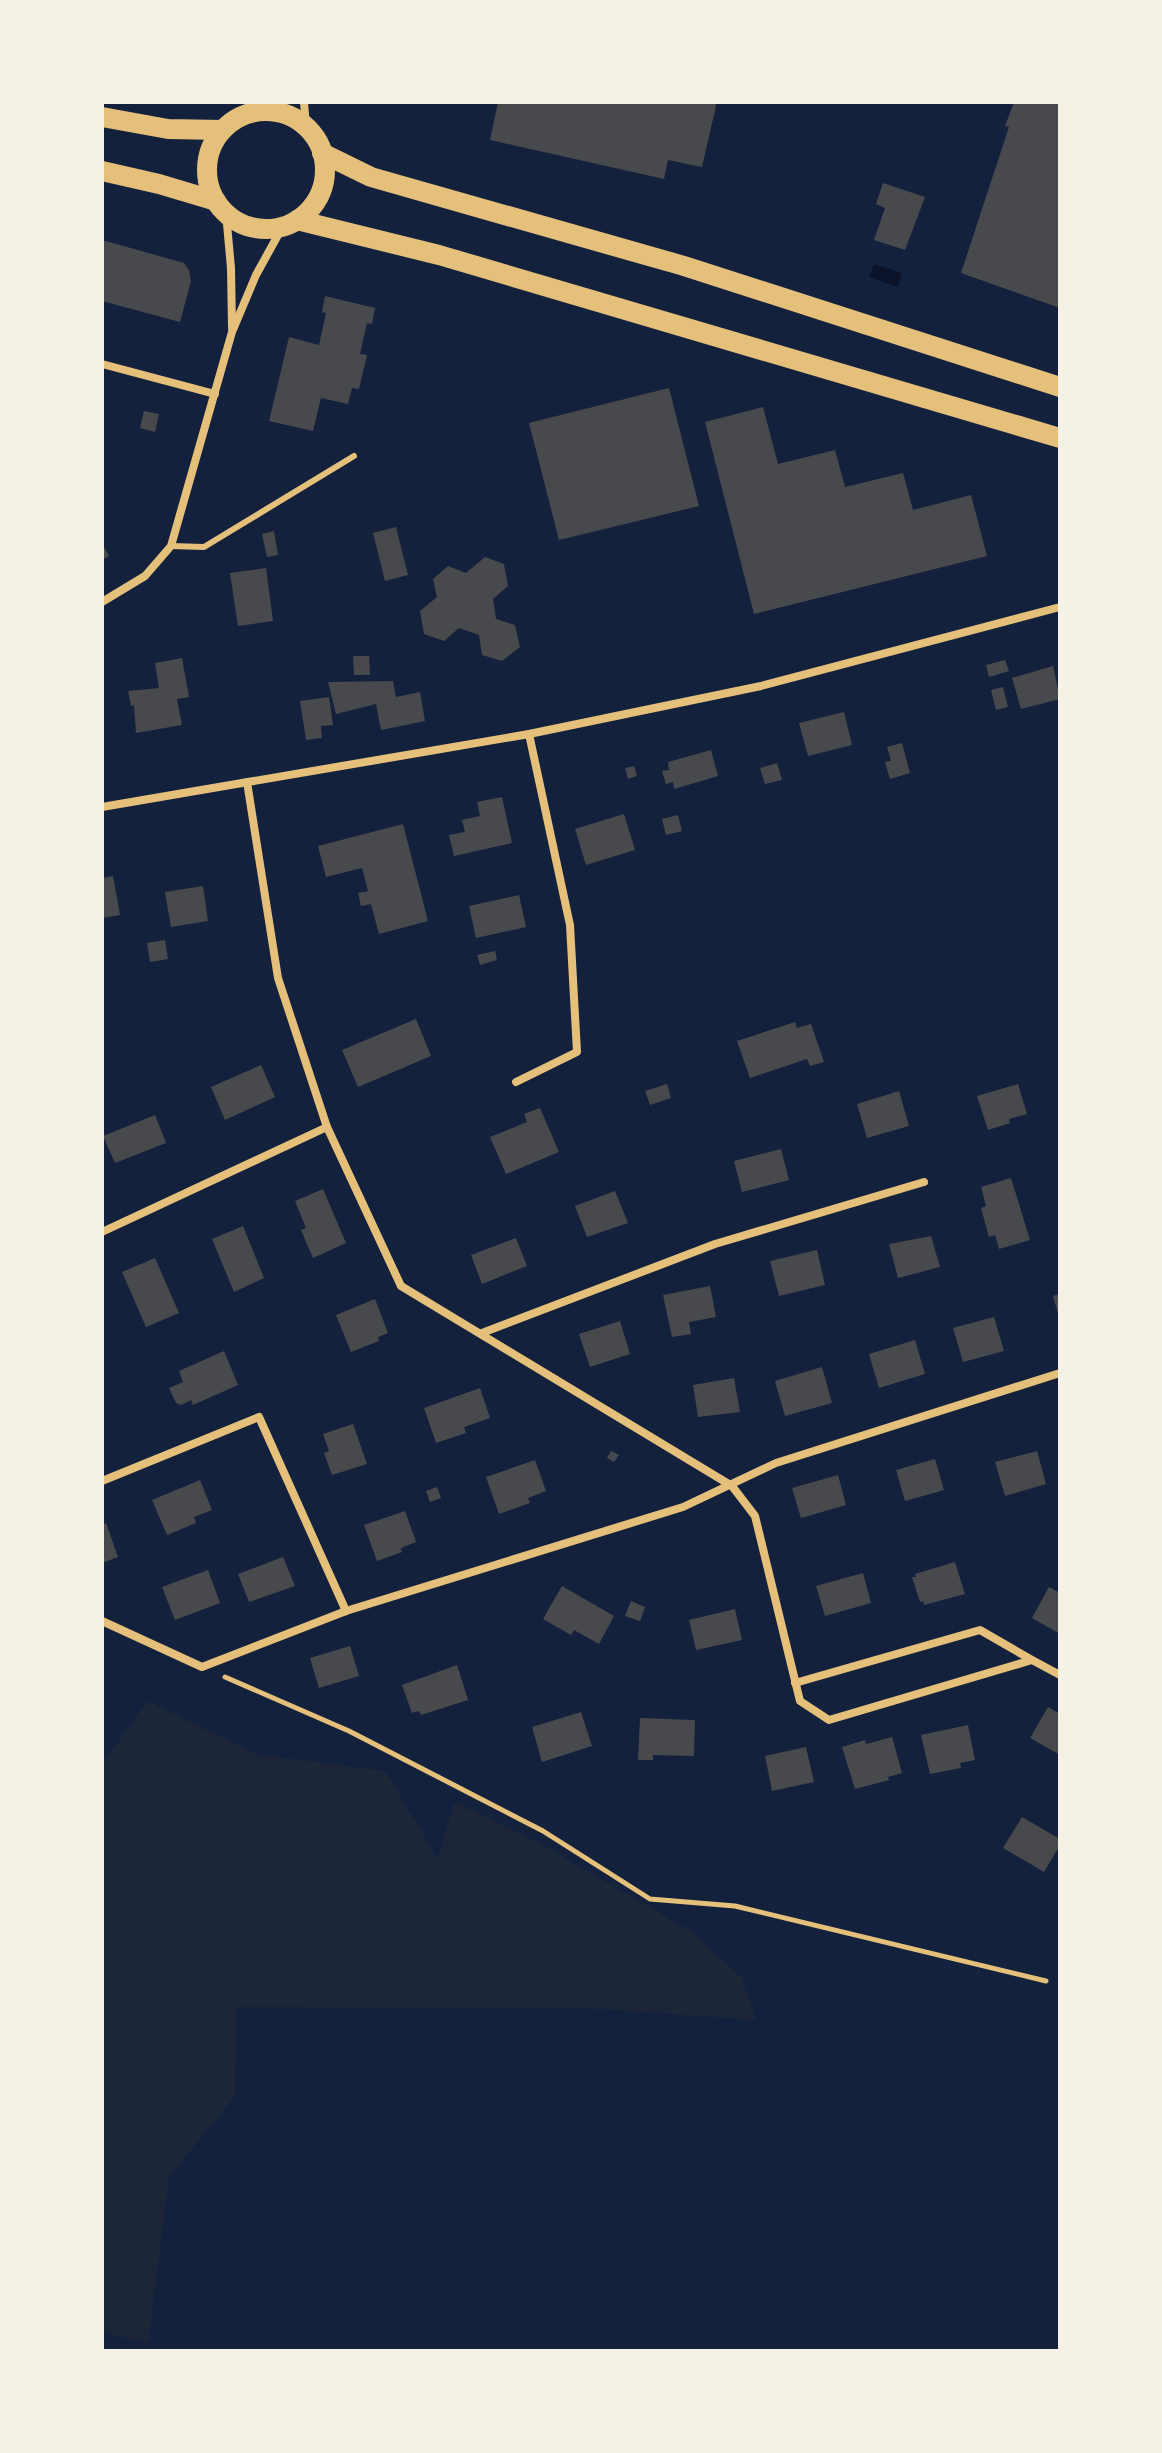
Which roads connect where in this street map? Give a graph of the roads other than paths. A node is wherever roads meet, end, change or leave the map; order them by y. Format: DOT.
graph roads {
  1 [pos="304,102"];
  2 [pos="251,108"];
  3 [pos="102,117"];
  4 [pos="306,127"];
  5 [pos="222,130"];
  6 [pos="322,153"];
  7 [pos="102,171"];
  8 [pos="221,207"];
  9 [pos="290,223"];
  10 [pos="232,332"];
  11 [pos="102,364"];
  12 [pos="1060,387"];
  13 [pos="215,394"];
  14 [pos="1060,438"];
  15 [pos="354,456"];
  16 [pos="171,546"];
  17 [pos="102,602"];
  18 [pos="1060,607"];
  19 [pos="529,734"];
  20 [pos="247,782"];
  21 [pos="102,807"];
  22 [pos="516,1082"];
  23 [pos="327,1127"];
  24 [pos="924,1182"];
  25 [pos="102,1232"];
  26 [pos="482,1333"];
  27 [pos="1060,1373"];
  28 [pos="102,1481"];
  29 [pos="732,1486"];
  30 [pos="346,1611"];
  31 [pos="102,1621"];
  32 [pos="1032,1660"];
  33 [pos="1060,1675"];
  34 [pos="795,1683"];
  1 -- 4 [label="street"];
  2 -- 4 [label="main road"];
  2 -- 5 [label="main road"];
  3 -- 5 [label="main road"];
  4 -- 6 [label="main road"];
  5 -- 8 [label="main road"];
  6 -- 9 [label="main road"];
  6 -- 12 [label="main road"];
  7 -- 8 [label="main road"];
  8 -- 9 [label="main road"];
  8 -- 10 [label="street"];
  9 -- 10 [label="street"];
  9 -- 14 [label="main road"];
  10 -- 13 [label="street"];
  11 -- 13 [label="street"];
  13 -- 16 [label="street"];
  15 -- 16 [label="lane"];
  16 -- 17 [label="street"];
  18 -- 19 [label="street"];
  19 -- 20 [label="street"];
  19 -- 22 [label="street"];
  20 -- 21 [label="street"];
  20 -- 23 [label="street"];
  23 -- 25 [label="street"];
  23 -- 26 [label="street"];
  24 -- 26 [label="street"];
  26 -- 29 [label="street"];
  27 -- 29 [label="street"];
  28 -- 30 [label="street"];
  29 -- 30 [label="street"];
  29 -- 34 [label="street"];
  30 -- 31 [label="street"];
  32 -- 33 [label="street"];
  32 -- 34 [label="street"];
  32 -- 34 [label="street"];
}
